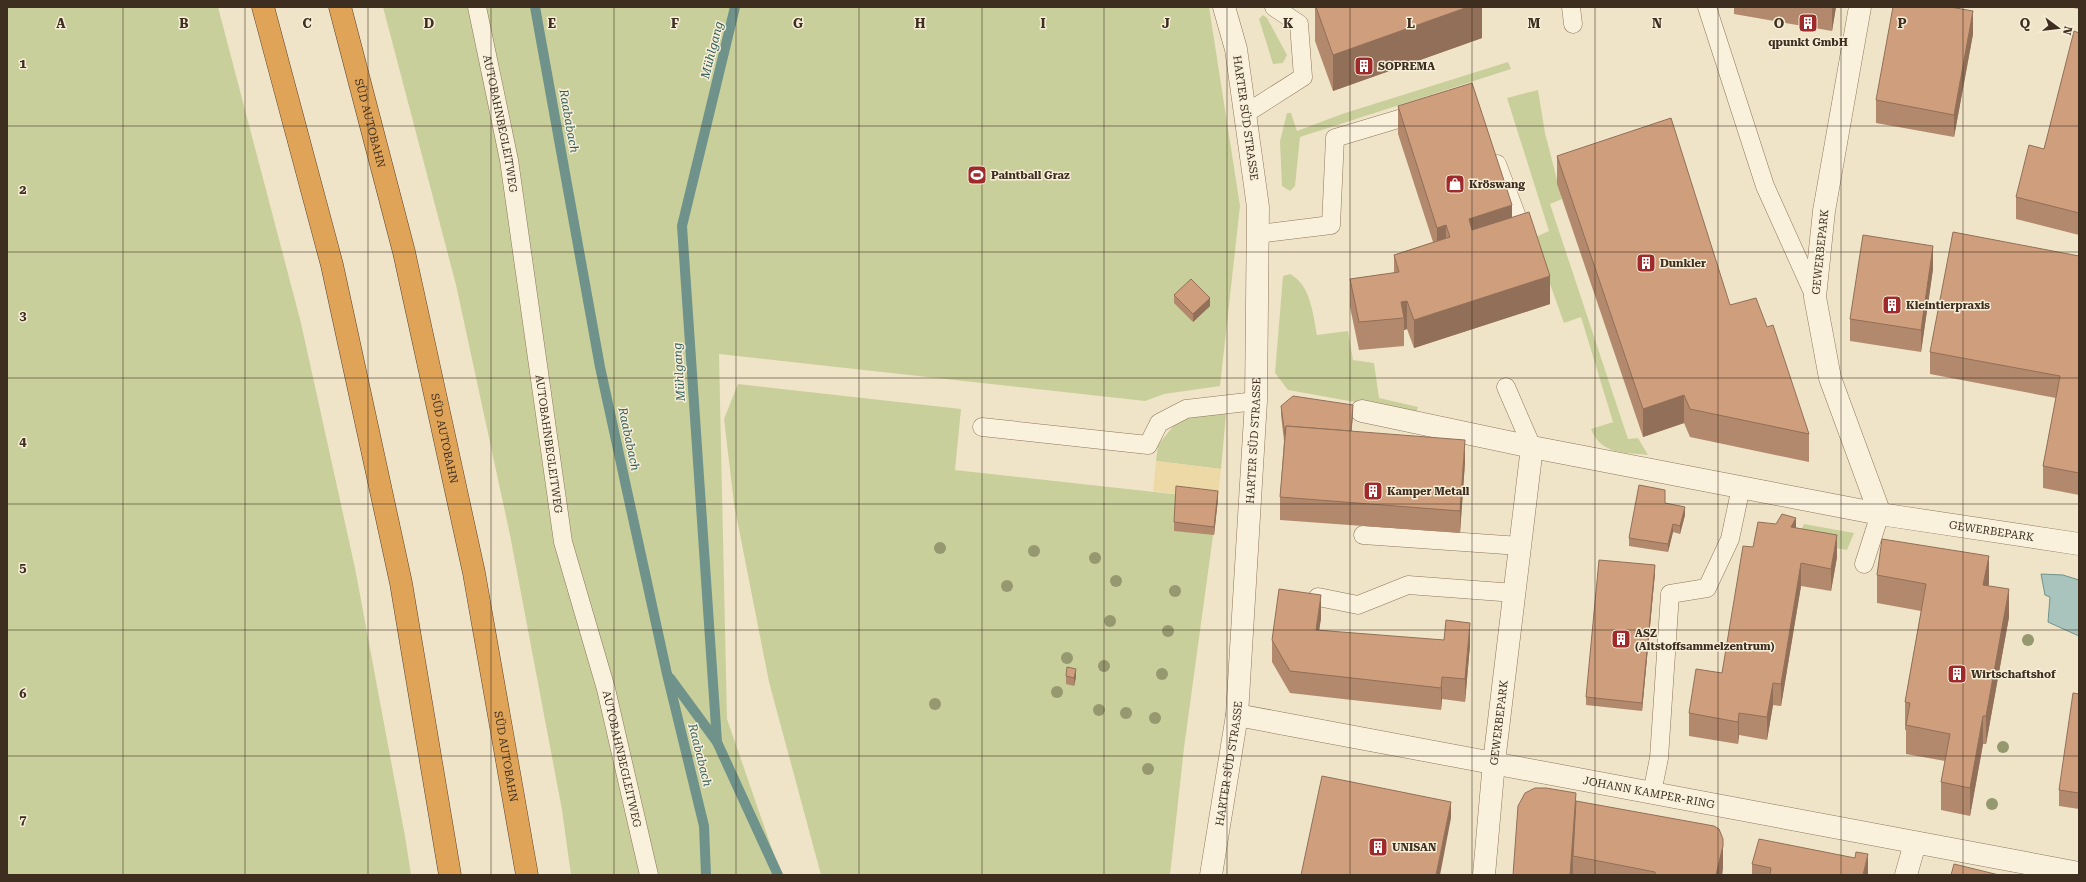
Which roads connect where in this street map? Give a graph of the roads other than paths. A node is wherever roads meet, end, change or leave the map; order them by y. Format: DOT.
graph roads {
  1 [pos="263,7"];
  2 [pos="340,7"];
  3 [pos="477,7"];
  4 [pos="1224,7"];
  5 [pos="1274,7"];
  6 [pos="1707,7"];
  7 [pos="1860,7"];
  8 [pos="1435,108"];
  9 [pos="1245,114"];
  10 [pos="1492,148"];
  11 [pos="1516,214"];
  12 [pos="1258,234"];
  13 [pos="1815,297"];
  14 [pos="1506,387"];
  15 [pos="1256,401"];
  16 [pos="1362,411"];
  17 [pos="982,427"];
  18 [pos="1532,447"];
  19 [pos="1741,487"];
  20 [pos="1880,514"];
  21 [pos="1363,535"];
  22 [pos="2079,544"];
  23 [pos="1520,546"];
  24 [pos="1864,564"];
  25 [pos="1515,593"];
  26 [pos="1318,597"];
  27 [pos="1237,715"];
  28 [pos="1494,762"];
  29 [pos="1652,793"];
  30 [pos="1915,843"];
  31 [pos="2079,874"];
  32 [pos="450,875"];
  33 [pos="527,875"];
  34 [pos="649,875"];
  35 [pos="1211,875"];
  36 [pos="1484,875"];
  37 [pos="1906,875"];
  1 -- 32 [label="highway"];
  2 -- 33 [label="highway, SÜD AUTOBAHN"];
  3 -- 34 [label="lane, AUTOBAHNBEGLEITWEG"];
  4 -- 9 [label="street, HARTER SÜD STRASSE"];
  5 -- 9 [label="lane"];
  6 -- 13 [label="lane"];
  7 -- 13 [label="street, GEWERBEPARK"];
  8 -- 12 [label="lane"];
  9 -- 12 [label="street, HARTER SÜD STRASSE"];
  10 -- 11 [label="lane"];
  12 -- 15 [label="street, HARTER SÜD STRASSE"];
  13 -- 20 [label="street, GEWERBEPARK"];
  14 -- 18 [label="lane"];
  15 -- 17 [label="lane"];
  15 -- 27 [label="street, HARTER SÜD STRASSE"];
  16 -- 18 [label="street, GEWERBEPARK"];
  18 -- 19 [label="street, GEWERBEPARK"];
  18 -- 23 [label="street, GEWERBEPARK"];
  19 -- 20 [label="street, GEWERBEPARK"];
  19 -- 29 [label="lane"];
  20 -- 22 [label="street, GEWERBEPARK"];
  20 -- 24 [label="lane"];
  21 -- 23 [label="lane"];
  23 -- 25 [label="street, GEWERBEPARK"];
  25 -- 26 [label="lane"];
  25 -- 28 [label="street, GEWERBEPARK"];
  27 -- 28 [label="street, GEWERBEPARK"];
  27 -- 35 [label="street, HARTER SÜD STRASSE"];
  28 -- 29 [label="street, JOHANN KAMPER-RING"];
  28 -- 36 [label="street"];
  29 -- 30 [label="street, JOHANN KAMPER-RING"];
  30 -- 31 [label="street, JOHANN KAMPER-RING"];
  30 -- 37 [label="street"];
}
